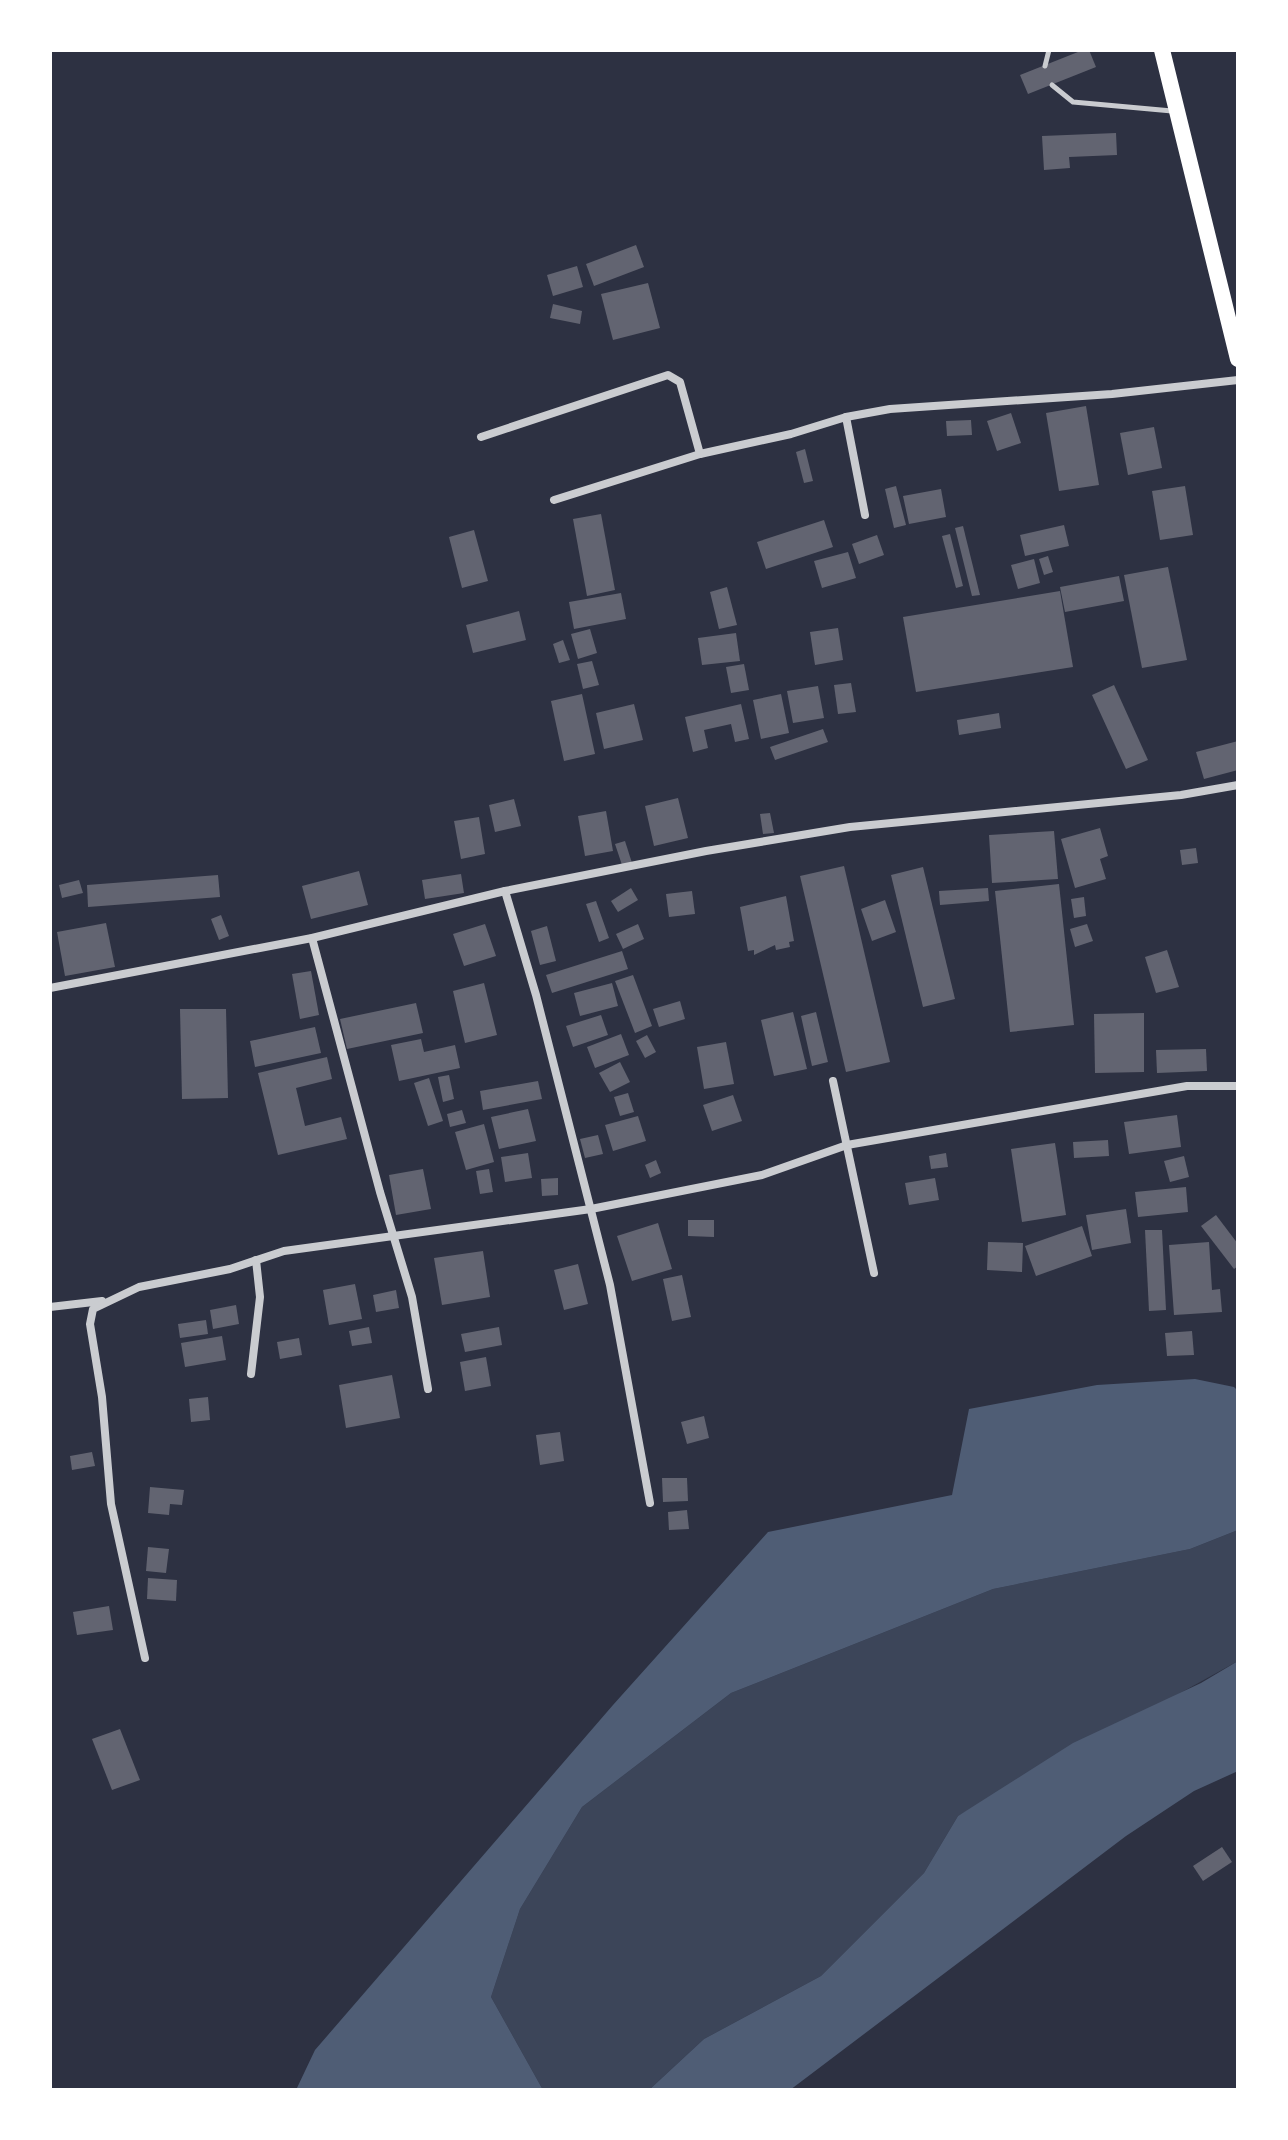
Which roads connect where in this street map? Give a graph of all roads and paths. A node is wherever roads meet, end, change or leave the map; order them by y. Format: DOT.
graph roads {
  1 [pos="1049,50"];
  2 [pos="1162,50"];
  3 [pos="1045,66"];
  4 [pos="1052,85"];
  5 [pos="1177,112"];
  6 [pos="1238,359"];
  7 [pos="1238,380"];
  8 [pos="846,417"];
  9 [pos="481,437"];
  10 [pos="700,454"];
  11 [pos="554,500"];
  12 [pos="865,515"];
  13 [pos="1238,785"];
  14 [pos="505,891"];
  15 [pos="312,938"];
  16 [pos="50,988"];
  17 [pos="833,1081"];
  18 [pos="1238,1086"];
  19 [pos="847,1145"];
  20 [pos="591,1209"];
  21 [pos="392,1235"];
  22 [pos="256,1260"];
  23 [pos="874,1273"];
  24 [pos="107,1301"];
  25 [pos="50,1307"];
  26 [pos="251,1374"];
  27 [pos="428,1389"];
  28 [pos="650,1503"];
  29 [pos="145,1658"];
  1 -- 3 [label="lane"];
  2 -- 5 [label="highway"];
  4 -- 5 [label="lane"];
  5 -- 6 [label="highway"];
  7 -- 8 [label="street"];
  8 -- 10 [label="street"];
  8 -- 12 [label="street"];
  9 -- 10 [label="street"];
  10 -- 11 [label="street"];
  13 -- 14 [label="street"];
  14 -- 15 [label="street"];
  14 -- 20 [label="street"];
  15 -- 16 [label="street"];
  15 -- 21 [label="street"];
  17 -- 19 [label="street"];
  18 -- 19 [label="street"];
  19 -- 20 [label="street"];
  19 -- 23 [label="street"];
  20 -- 21 [label="street"];
  20 -- 28 [label="street"];
  21 -- 22 [label="street"];
  21 -- 27 [label="street"];
  22 -- 24 [label="street"];
  22 -- 26 [label="street"];
  24 -- 25 [label="street"];
  24 -- 29 [label="street"];
}
